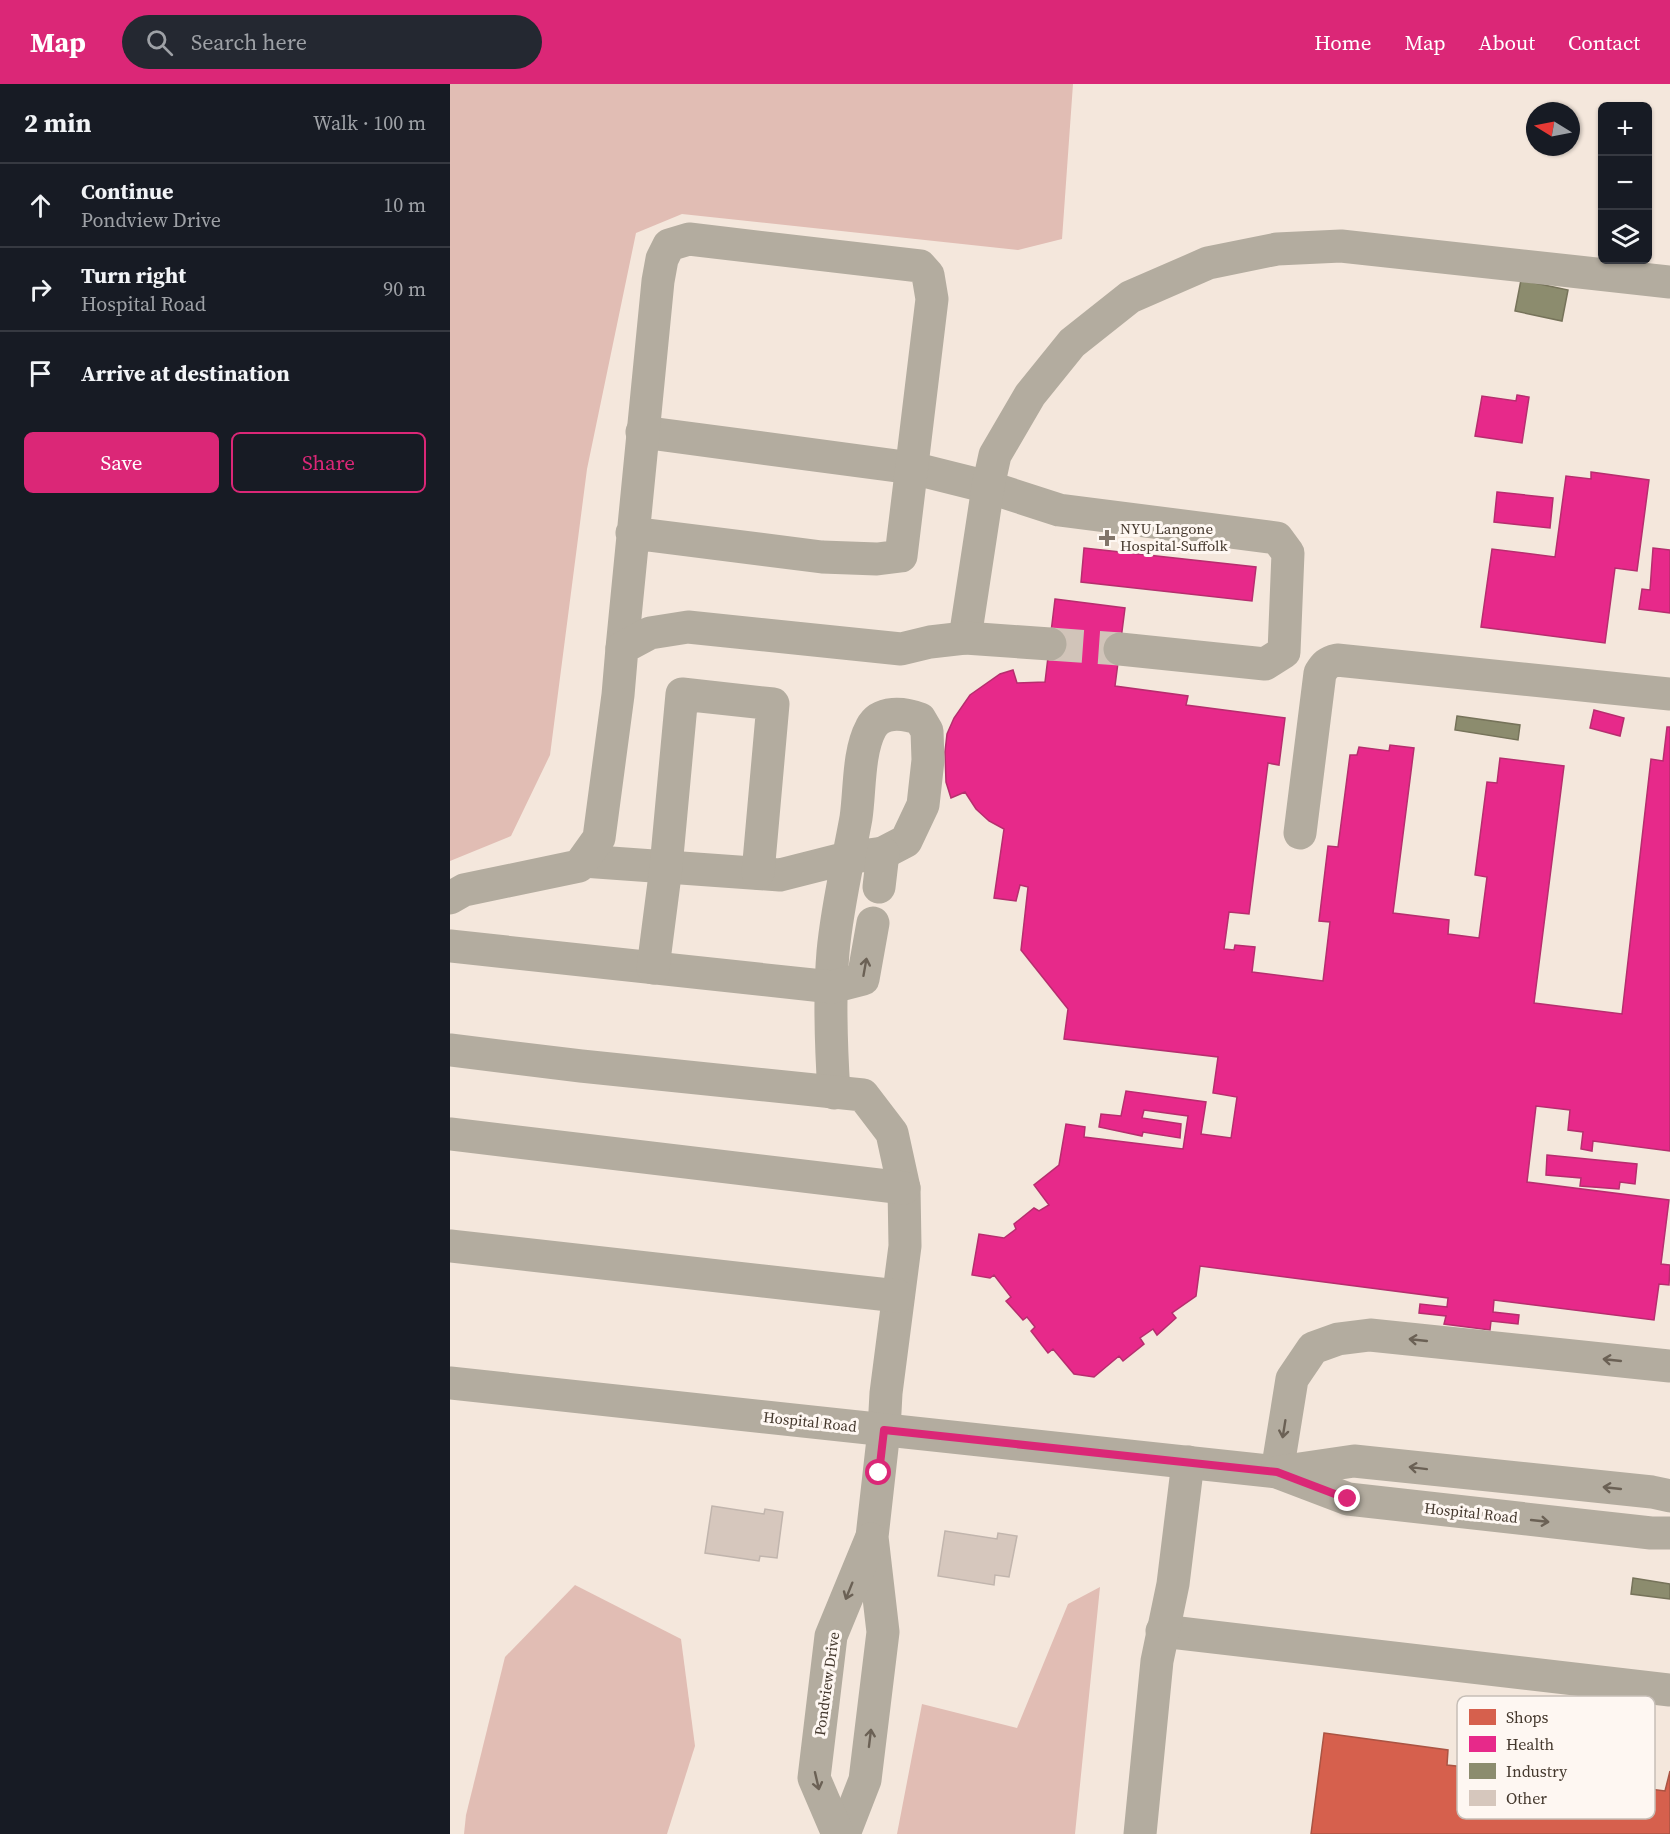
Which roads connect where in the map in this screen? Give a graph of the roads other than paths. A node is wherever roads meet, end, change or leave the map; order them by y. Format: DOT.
graph roads {
  1 [pos="1670,282"];
  2 [pos="642,432"];
  3 [pos="912,468"];
  4 [pos="988,487"];
  5 [pos="632,533"];
  6 [pos="965,638"];
  7 [pos="1050,644"];
  8 [pos="622,648"];
  9 [pos="1120,649"];
  10 [pos="1670,694"];
  11 [pos="1300,833"];
  12 [pos="883,853"];
  13 [pos="847,858"];
  14 [pos="583,861"];
  15 [pos="666,867"];
  16 [pos="758,873"];
  17 [pos="879,886"];
  18 [pos="450,898"];
  19 [pos="873,923"];
  20 [pos="450,946"];
  21 [pos="653,969"];
  22 [pos="832,987"];
  23 [pos="450,1050"];
  24 [pos="834,1093"];
  25 [pos="450,1134"];
  26 [pos="904,1188"];
  27 [pos="450,1246"];
  28 [pos="898,1296"];
  29 [pos="1670,1366"];
  30 [pos="450,1383"];
  31 [pos="884,1430"];
  32 [pos="1188,1462"];
  33 [pos="1277,1472"];
  34 [pos="1670,1496"];
  35 [pos="1670,1533"];
  36 [pos="872,1537"];
  37 [pos="1162,1631"];
  38 [pos="1670,1689"];
  39 [pos="824,1697"];
  40 [pos="874,1703"];
  41 [pos="838,1834"];
  42 [pos="844,1834"];
  43 [pos="1140,1834"];
  1 -- 4 [label="street"];
  2 -- 3 [label="street"];
  2 -- 3 [label="street"];
  2 -- 5 [label="street"];
  3 -- 4 [label="street"];
  3 -- 5 [label="street"];
  4 -- 6 [label="street"];
  4 -- 9 [label="street"];
  5 -- 8 [label="street"];
  6 -- 7 [label="street"];
  6 -- 8 [label="street"];
  8 -- 14 [label="street"];
  10 -- 11 [label="street"];
  12 -- 13 [label="street"];
  12 -- 13 [label="street"];
  12 -- 17 [label="street"];
  13 -- 16 [label="street"];
  13 -- 22 [label="street"];
  14 -- 15 [label="street"];
  14 -- 18 [label="street"];
  15 -- 16 [label="street"];
  15 -- 16 [label="street"];
  15 -- 21 [label="street"];
  22 -- 19 [label="street, one-way"];
  20 -- 21 [label="street"];
  21 -- 22 [label="street"];
  22 -- 24 [label="street"];
  23 -- 24 [label="street, Pondview Drive"];
  24 -- 26 [label="street, Pondview Drive"];
  25 -- 26 [label="street"];
  26 -- 28 [label="street, Pondview Drive"];
  27 -- 28 [label="street"];
  28 -- 31 [label="street, Pondview Drive"];
  29 -- 33 [label="street, one-way"];
  30 -- 31 [label="street, Hospital Road"];
  31 -- 32 [label="street, Hospital Road"];
  31 -- 36 [label="street, Pondview Drive"];
  32 -- 33 [label="street, Hospital Road"];
  32 -- 37 [label="street"];
  34 -- 33 [label="street, Hospital Road, one-way"];
  33 -- 35 [label="street, Hospital Road, one-way"];
  36 -- 39 [label="street, Pondview Drive, one-way"];
  36 -- 40 [label="street, Pondview Drive"];
  37 -- 38 [label="street"];
  37 -- 43 [label="street"];
  39 -- 40 [label="street"];
  39 -- 41 [label="street, Pondview Drive, one-way"];
  42 -- 40 [label="street, Pondview Drive, one-way"];
}
